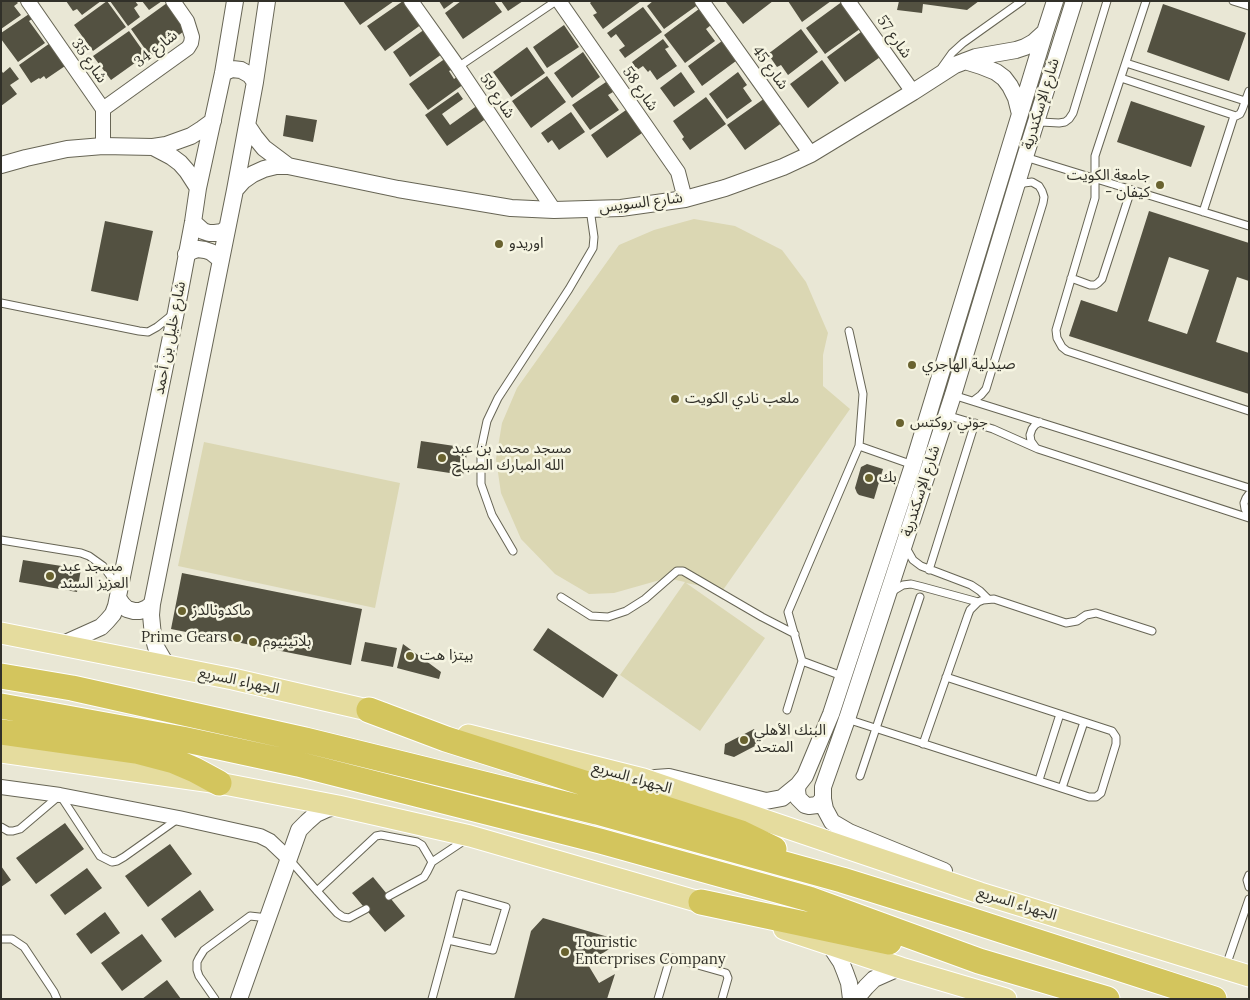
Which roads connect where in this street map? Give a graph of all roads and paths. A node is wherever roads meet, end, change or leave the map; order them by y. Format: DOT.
graph roads {
  1 [pos="28,1"];
  2 [pos="173,1"];
  3 [pos="235,1"];
  4 [pos="267,1"];
  5 [pos="411,1"];
  6 [pos="558,1"];
  7 [pos="702,1"];
  8 [pos="848,1"];
  9 [pos="1022,1"];
  10 [pos="1055,1"];
  11 [pos="1074,1"];
  12 [pos="1107,1"];
  13 [pos="1146,1"];
  14 [pos="1233,1"];
  15 [pos="1249,6"];
  16 [pos="1045,32"];
  17 [pos="965,61"];
  18 [pos="1126,63"];
  19 [pos="458,67"];
  20 [pos="223,73"];
  21 [pos="934,78"];
  22 [pos="1121,78"];
  23 [pos="255,82"];
  24 [pos="1249,91"];
  25 [pos="913,92"];
  26 [pos="1246,101"];
  27 [pos="103,109"];
  28 [pos="1020,114"];
  29 [pos="1234,116"];
  30 [pos="213,120"];
  31 [pos="247,124"];
  32 [pos="1035,126"];
  33 [pos="103,146"];
  34 [pos="153,147"];
  35 [pos="811,154"];
  36 [pos="1025,157"];
  37 [pos="1,165"];
  38 [pos="288,166"];
  39 [pos="1095,179"];
  40 [pos="198,188"];
  41 [pos="1016,188"];
  42 [pos="236,190"];
  43 [pos="1131,190"];
  44 [pos="685,199"];
  45 [pos="590,209"];
  46 [pos="554,210"];
  47 [pos="1203,212"];
  48 [pos="193,222"];
  49 [pos="1249,226"];
  50 [pos="227,228"];
  51 [pos="186,254"];
  52 [pos="221,260"];
  53 [pos="1071,278"];
  54 [pos="1,303"];
  55 [pos="176,312"];
  56 [pos="849,330"];
  57 [pos="936,390"];
  58 [pos="953,395"];
  59 [pos="973,401"];
  60 [pos="1249,411"];
  61 [pos="938,413"];
  62 [pos="1040,422"];
  63 [pos="975,423"];
  64 [pos="859,446"];
  65 [pos="1038,449"];
  66 [pos="913,466"];
  67 [pos="1249,488"];
  68 [pos="1249,494"];
  69 [pos="1249,517"];
  70 [pos="1,540"];
  71 [pos="904,542"];
  72 [pos="513,551"];
  73 [pos="929,570"];
  74 [pos="887,596"];
  75 [pos="561,597"];
  76 [pos="920,597"];
  77 [pos="118,598"];
  78 [pos="988,599"];
  79 [pos="978,602"];
  80 [pos="152,604"];
  81 [pos="1152,631"];
  82 [pos="1,633"];
  83 [pos="795,634"];
  84 [pos="61,645"];
  85 [pos="802,661"];
  86 [pos="167,666"];
  87 [pos="1,676"];
  88 [pos="842,676"];
  89 [pos="946,677"];
  90 [pos="1,706"];
  91 [pos="369,710"];
  92 [pos="787,710"];
  93 [pos="831,714"];
  94 [pos="1060,714"];
  95 [pos="847,719"];
  96 [pos="1084,722"];
  97 [pos="876,729"];
  98 [pos="1,732"];
  99 [pos="923,744"];
  100 [pos="1,752"];
  101 [pos="860,776"];
  102 [pos="642,779"];
  103 [pos="1039,780"];
  104 [pos="218,783"];
  105 [pos="798,785"];
  106 [pos="1,787"];
  107 [pos="1062,788"];
  108 [pos="273,792"];
  109 [pos="60,795"];
  110 [pos="823,799"];
  111 [pos="338,806"];
  112 [pos="179,818"];
  113 [pos="1,827"];
  114 [pos="299,830"];
  115 [pos="470,836"];
  116 [pos="288,859"];
  117 [pos="432,862"];
  118 [pos="1249,875"];
  119 [pos="842,880"];
  120 [pos="1249,888"];
  121 [pos="317,891"];
  122 [pos="980,893"];
  123 [pos="389,896"];
  124 [pos="1249,899"];
  125 [pos="701,902"];
  126 [pos="366,909"];
  127 [pos="268,918"];
  128 [pos="1,939"];
  129 [pos="448,940"];
  130 [pos="829,944"];
  131 [pos="978,961"];
  132 [pos="901,968"];
  133 [pos="1226,969"];
  134 [pos="1249,976"];
  135 [pos="1003,998"];
  136 [pos="57,999"];
  137 [pos="215,999"];
  138 [pos="239,999"];
  139 [pos="432,999"];
  140 [pos="658,999"];
  141 [pos="722,999"];
  142 [pos="852,999"];
  143 [pos="856,999"];
  144 [pos="1107,999"];
  145 [pos="1214,999"];
  1 -- 27 [label="street, شارع 35"];
  2 -- 27 [label="street, شارع 34"];
  3 -- 20 [label="street, شارع خليل بن أحمد"];
  4 -- 23 [label="street"];
  5 -- 19 [label="street, شارع 59"];
  6 -- 19 [label="lane"];
  6 -- 44 [label="street, شارع 58"];
  7 -- 35 [label="street, شارع 45"];
  8 -- 25 [label="street, شارع 57"];
  9 -- 21 [label="lane"];
  10 -- 16 [label="street, شارع الإسكندرية"];
  11 -- 32 [label="street, شارع الإسكندرية"];
  12 -- 32 [label="lane"];
  13 -- 18 [label="lane"];
  14 -- 15 [label="lane"];
  16 -- 17 [label="street, شارع السويس"];
  16 -- 28 [label="street, شارع الإسكندرية"];
  17 -- 21 [label="street, شارع السويس"];
  17 -- 28 [label="street"];
  18 -- 22 [label="lane"];
  18 -- 26 [label="lane"];
  19 -- 46 [label="street, شارع 59"];
  20 -- 23 [label="street"];
  20 -- 30 [label="street, شارع خليل بن أحمد"];
  21 -- 25 [label="street, شارع السويس"];
  22 -- 29 [label="lane"];
  22 -- 39 [label="lane"];
  23 -- 31 [label="street"];
  24 -- 26 [label="lane"];
  25 -- 35 [label="street, شارع السويس"];
  26 -- 29 [label="lane"];
  27 -- 33 [label="street"];
  28 -- 57 [label="street, شارع الإسكندرية"];
  29 -- 47 [label="lane"];
  30 -- 34 [label="street"];
  30 -- 40 [label="street, شارع خليل بن أحمد"];
  31 -- 38 [label="street, شارع السويس"];
  31 -- 42 [label="street"];
  32 -- 36 [label="street, شارع الإسكندرية"];
  33 -- 34 [label="street"];
  33 -- 37 [label="street"];
  34 -- 40 [label="street"];
  35 -- 44 [label="street, شارع السويس"];
  36 -- 39 [label="lane"];
  36 -- 41 [label="street, شارع الإسكندرية"];
  38 -- 42 [label="street, شارع السويس"];
  38 -- 46 [label="street, شارع السويس"];
  39 -- 43 [label="lane"];
  39 -- 53 [label="lane"];
  40 -- 48 [label="street, شارع خليل بن أحمد"];
  41 -- 58 [label="street, شارع الإسكندرية"];
  41 -- 59 [label="lane"];
  42 -- 50 [label="street"];
  43 -- 47 [label="lane"];
  43 -- 53 [label="lane"];
  44 -- 45 [label="street, شارع السويس"];
  45 -- 46 [label="street, شارع السويس"];
  45 -- 72 [label="lane"];
  47 -- 49 [label="lane"];
  48 -- 50 [label="street"];
  48 -- 51 [label="street, شارع خليل بن أحمد"];
  50 -- 52 [label="street"];
  51 -- 52 [label="street"];
  51 -- 55 [label="street, شارع خليل بن أحمد"];
  52 -- 80 [label="street"];
  53 -- 60 [label="lane"];
  54 -- 55 [label="lane"];
  55 -- 77 [label="street, شارع خليل بن أحمد"];
  56 -- 64 [label="lane"];
  57 -- 58 [label="street"];
  57 -- 61 [label="street, شارع الإسكندرية"];
  58 -- 59 [label="lane"];
  58 -- 61 [label="street, شارع الإسكندرية"];
  59 -- 62 [label="lane"];
  61 -- 63 [label="lane"];
  61 -- 66 [label="street, شارع الإسكندرية"];
  61 -- 71 [label="street, شارع الإسكندرية"];
  62 -- 65 [label="lane"];
  62 -- 67 [label="lane"];
  63 -- 65 [label="lane"];
  63 -- 73 [label="lane"];
  64 -- 66 [label="lane"];
  64 -- 83 [label="lane"];
  65 -- 69 [label="lane"];
  66 -- 88 [label="street, شارع الإسكندرية"];
  68 -- 69 [label="lane"];
  70 -- 77 [label="lane"];
  71 -- 73 [label="lane"];
  71 -- 74 [label="street, شارع الإسكندرية"];
  73 -- 78 [label="lane"];
  74 -- 79 [label="lane"];
  74 -- 95 [label="street, شارع الإسكندرية"];
  75 -- 83 [label="lane"];
  76 -- 97 [label="lane"];
  77 -- 80 [label="street"];
  77 -- 84 [label="street, شارع خليل بن أحمد"];
  78 -- 79 [label="lane"];
  78 -- 81 [label="lane"];
  79 -- 89 [label="lane"];
  80 -- 86 [label="street"];
  82 -- 84 [label="main road, الجهراء السريع"];
  83 -- 85 [label="lane"];
  84 -- 86 [label="main road, الجهراء السريع"];
  85 -- 88 [label="lane"];
  85 -- 92 [label="lane"];
  86 -- 91 [label="main road, الجهراء السريع"];
  87 -- 119 [label="highway, الجهراء السريع"];
  88 -- 93 [label="street, شارع الإسكندرية"];
  89 -- 94 [label="lane"];
  89 -- 99 [label="lane"];
  90 -- 131 [label="highway"];
  91 -- 102 [label="main road, الجهراء السريع"];
  91 -- 119 [label="highway"];
  93 -- 95 [label="lane"];
  93 -- 105 [label="street, شارع الإسكندرية"];
  94 -- 96 [label="lane"];
  94 -- 103 [label="lane"];
  95 -- 97 [label="lane"];
  95 -- 110 [label="street, شارع الإسكندرية"];
  96 -- 107 [label="lane"];
  96 -- 107 [label="lane"];
  97 -- 99 [label="lane"];
  97 -- 101 [label="lane"];
  98 -- 104 [label="highway"];
  99 -- 103 [label="lane"];
  100 -- 104 [label="main road"];
  102 -- 105 [label="street, شارع الإسكندرية"];
  102 -- 122 [label="main road, الجهراء السريع"];
  103 -- 107 [label="lane"];
  104 -- 108 [label="main road"];
  105 -- 110 [label="street"];
  106 -- 109 [label="street"];
  108 -- 111 [label="main road"];
  108 -- 114 [label="street"];
  109 -- 112 [label="street"];
  109 -- 112 [label="lane"];
  109 -- 113 [label="lane"];
  110 -- 122 [label="street"];
  111 -- 114 [label="street"];
  111 -- 115 [label="main road"];
  112 -- 116 [label="street"];
  114 -- 116 [label="street"];
  115 -- 117 [label="lane"];
  115 -- 125 [label="main road"];
  116 -- 121 [label="lane"];
  116 -- 127 [label="street"];
  117 -- 121 [label="lane"];
  117 -- 123 [label="lane"];
  118 -- 120 [label="lane"];
  119 -- 145 [label="highway, الجهراء السريع"];
  121 -- 126 [label="lane"];
  122 -- 133 [label="main road, الجهراء السريع"];
  124 -- 133 [label="lane"];
  125 -- 130 [label="main road"];
  125 -- 131 [label="highway"];
  127 -- 137 [label="lane"];
  127 -- 138 [label="street"];
  128 -- 136 [label="lane"];
  129 -- 129 [label="lane"];
  129 -- 139 [label="lane"];
  130 -- 132 [label="main road"];
  130 -- 142 [label="street"];
  131 -- 144 [label="highway"];
  132 -- 135 [label="main road"];
  132 -- 143 [label="street"];
  133 -- 134 [label="main road, الجهراء السريع"];
  140 -- 141 [label="lane"];
}
